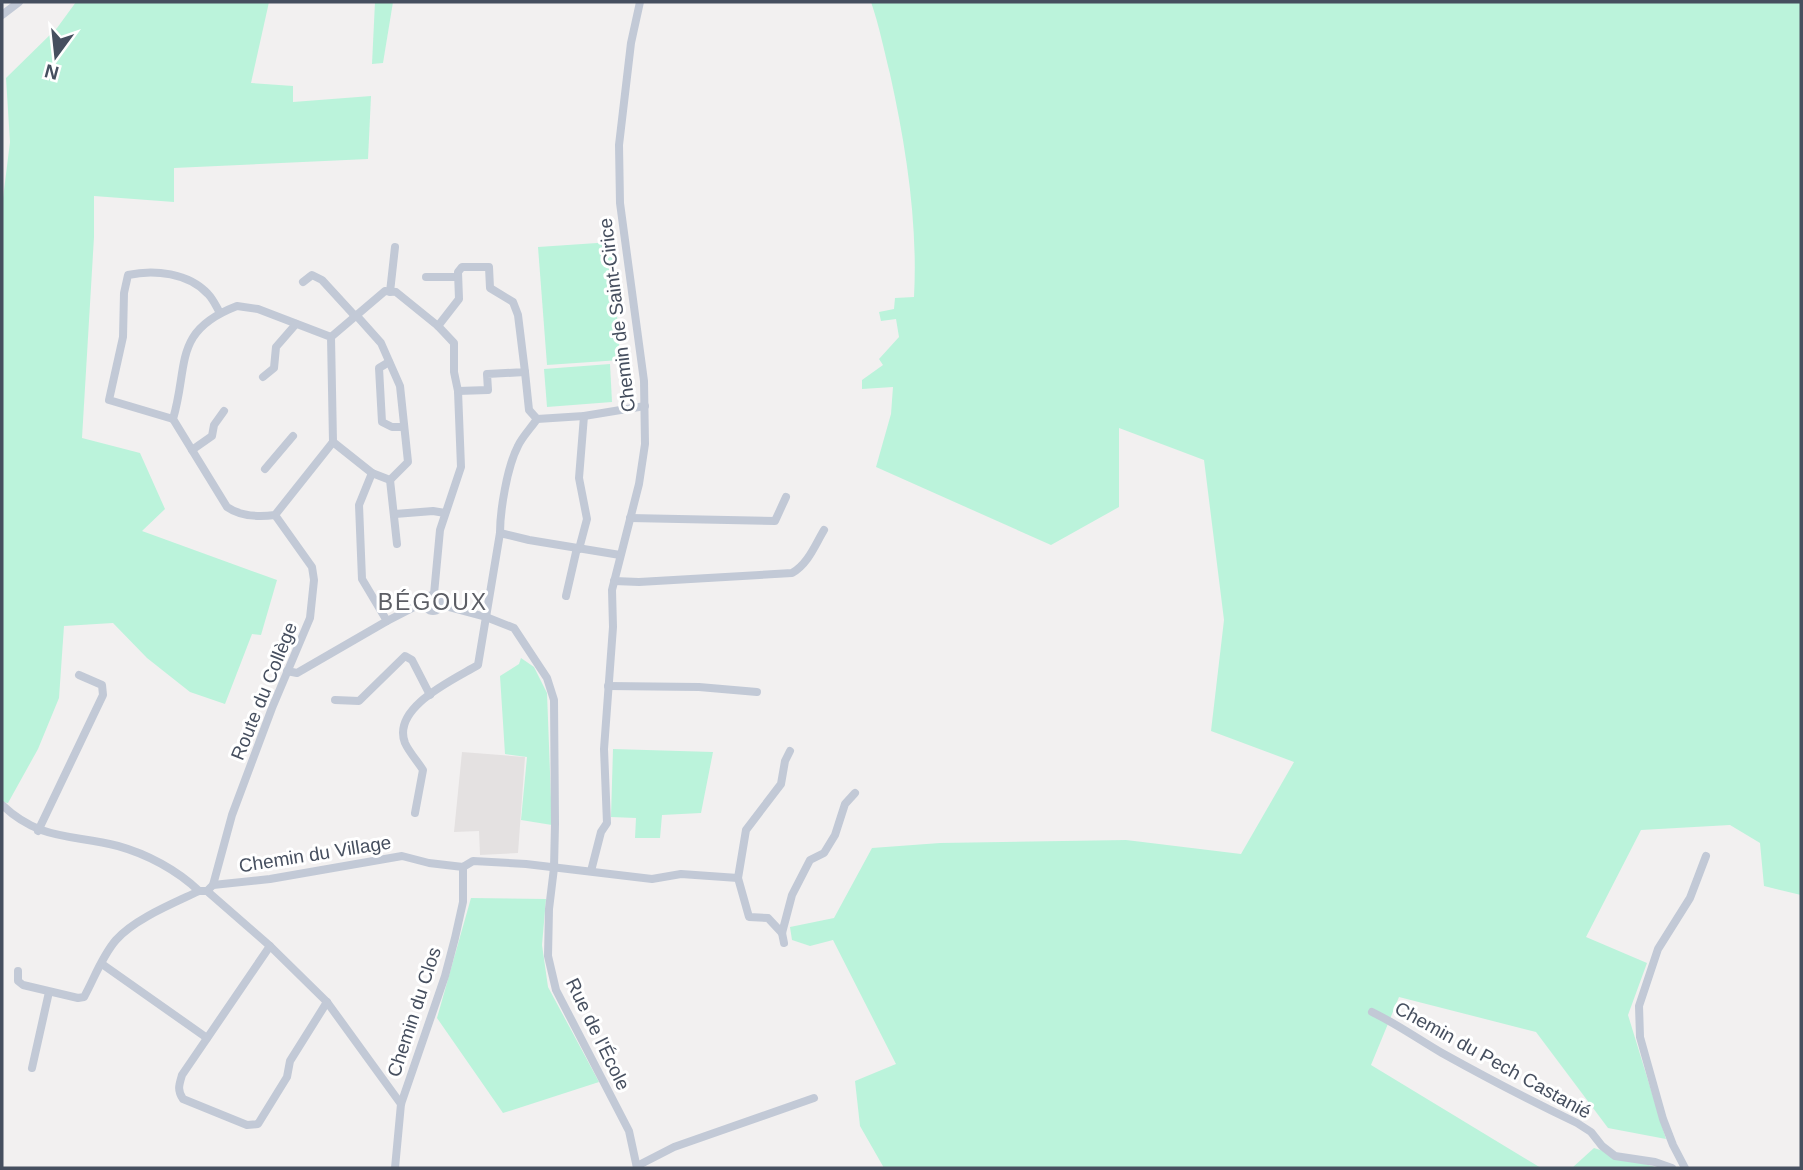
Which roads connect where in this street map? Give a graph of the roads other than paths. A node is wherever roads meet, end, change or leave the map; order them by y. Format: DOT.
graph roads {
  1 [pos="19,2"];
  2 [pos="640,2"];
  3 [pos="2,15"];
  4 [pos="395,247"];
  5 [pos="426,277"];
  6 [pos="458,277"];
  7 [pos="303,282"];
  8 [pos="390,292"];
  9 [pos="220,313"];
  10 [pos="356,315"];
  11 [pos="296,324"];
  12 [pos="438,326"];
  13 [pos="331,337"];
  14 [pos="389,362"];
  15 [pos="525,372"];
  16 [pos="263,377"];
  17 [pos="458,391"];
  18 [pos="645,406"];
  19 [pos="224,411"];
  20 [pos="584,416"];
  21 [pos="173,419"];
  22 [pos="537,419"];
  23 [pos="403,427"];
  24 [pos="293,436"];
  25 [pos="334,442"];
  26 [pos="192,450"];
  27 [pos="265,470"];
  28 [pos="372,473"];
  29 [pos="390,480"];
  30 [pos="786,497"];
  31 [pos="445,513"];
  32 [pos="395,514"];
  33 [pos="275,515"];
  34 [pos="630,519"];
  35 [pos="824,530"];
  36 [pos="500,533"];
  37 [pos="397,544"];
  38 [pos="578,549"];
  39 [pos="620,555"];
  40 [pos="614,581"];
  41 [pos="434,594"];
  42 [pos="566,596"];
  43 [pos="424,602"];
  44 [pos="441,605"];
  45 [pos="486,617"];
  46 [pos="387,621"];
  47 [pos="287,671"];
  48 [pos="79,675"];
  49 [pos="608,686"];
  50 [pos="758,692"];
  51 [pos="430,695"];
  52 [pos="335,699"];
  53 [pos="790,751"];
  54 [pos="855,793"];
  55 [pos="2,805"];
  56 [pos="415,813"];
  57 [pos="38,831"];
  58 [pos="1706,856"];
  59 [pos="463,867"];
  60 [pos="554,868"];
  61 [pos="591,871"];
  62 [pos="738,878"];
  63 [pos="207,889"];
  64 [pos="782,933"];
  65 [pos="784,943"];
  66 [pos="270,946"];
  67 [pos="102,964"];
  68 [pos="18,971"];
  69 [pos="50,992"];
  70 [pos="327,1002"];
  71 [pos="1372,1012"];
  72 [pos="207,1038"];
  73 [pos="32,1068"];
  74 [pos="814,1098"];
  75 [pos="401,1104"];
  76 [pos="636,1167"];
  77 [pos="395,1168"];
  78 [pos="1672,1168"];
  79 [pos="1685,1168"];
  1 -- 3 [label="street"];
  2 -- 18 [label="street, Chemin de Saint-Cirice"];
  4 -- 8 [label="street"];
  5 -- 6 [label="street"];
  6 -- 12 [label="street"];
  6 -- 15 [label="street"];
  7 -- 10 [label="street"];
  8 -- 10 [label="street"];
  8 -- 12 [label="street"];
  9 -- 11 [label="street"];
  9 -- 21 [label="street"];
  9 -- 21 [label="street"];
  10 -- 13 [label="street"];
  10 -- 14 [label="street"];
  11 -- 13 [label="street"];
  11 -- 16 [label="street"];
  12 -- 17 [label="street"];
  13 -- 25 [label="street"];
  14 -- 23 [label="street"];
  14 -- 23 [label="street"];
  15 -- 17 [label="street"];
  15 -- 22 [label="street"];
  17 -- 31 [label="street"];
  18 -- 20 [label="street"];
  18 -- 34 [label="street, Chemin de Saint-Cirice"];
  19 -- 26 [label="street"];
  20 -- 22 [label="street"];
  20 -- 38 [label="street"];
  21 -- 26 [label="street"];
  22 -- 36 [label="street"];
  23 -- 29 [label="street"];
  24 -- 27 [label="street"];
  25 -- 28 [label="street"];
  25 -- 33 [label="street"];
  26 -- 33 [label="street"];
  28 -- 29 [label="street"];
  28 -- 46 [label="street"];
  29 -- 32 [label="street"];
  30 -- 34 [label="street"];
  31 -- 32 [label="street"];
  31 -- 41 [label="street"];
  32 -- 37 [label="street"];
  33 -- 47 [label="street, Route du Collège"];
  34 -- 39 [label="street, Chemin de Saint-Cirice"];
  35 -- 40 [label="street"];
  36 -- 38 [label="street"];
  36 -- 45 [label="street"];
  38 -- 39 [label="street"];
  38 -- 42 [label="street"];
  39 -- 40 [label="street, Chemin de Saint-Cirice"];
  40 -- 49 [label="street, Chemin de Saint-Cirice"];
  41 -- 43 [label="street"];
  41 -- 44 [label="street"];
  43 -- 44 [label="street"];
  43 -- 46 [label="street"];
  44 -- 45 [label="street, Rue de l'École"];
  45 -- 51 [label="street"];
  45 -- 60 [label="street, Rue de l'École"];
  46 -- 47 [label="street"];
  47 -- 63 [label="street, Route du Collège"];
  48 -- 57 [label="street"];
  49 -- 50 [label="street"];
  49 -- 61 [label="street, Chemin de Saint-Cirice"];
  51 -- 52 [label="street"];
  51 -- 56 [label="street"];
  53 -- 62 [label="street"];
  54 -- 64 [label="street"];
  55 -- 57 [label="street"];
  57 -- 63 [label="street"];
  58 -- 79 [label="street"];
  59 -- 60 [label="street, Chemin du Village"];
  59 -- 63 [label="street, Chemin du Village"];
  59 -- 75 [label="street, Chemin du Clos"];
  60 -- 61 [label="street, Chemin du Village"];
  60 -- 76 [label="street, Rue de l'École"];
  61 -- 62 [label="street, Chemin du Village"];
  62 -- 64 [label="street"];
  63 -- 66 [label="street"];
  63 -- 67 [label="street"];
  64 -- 65 [label="street"];
  66 -- 70 [label="street"];
  66 -- 72 [label="street"];
  67 -- 69 [label="street"];
  67 -- 72 [label="street"];
  68 -- 69 [label="street"];
  69 -- 73 [label="street"];
  70 -- 72 [label="street"];
  70 -- 75 [label="street"];
  71 -- 78 [label="street, Chemin du Pech Castanié"];
  74 -- 76 [label="street"];
  75 -- 77 [label="street, Chemin du Clos"];
}
